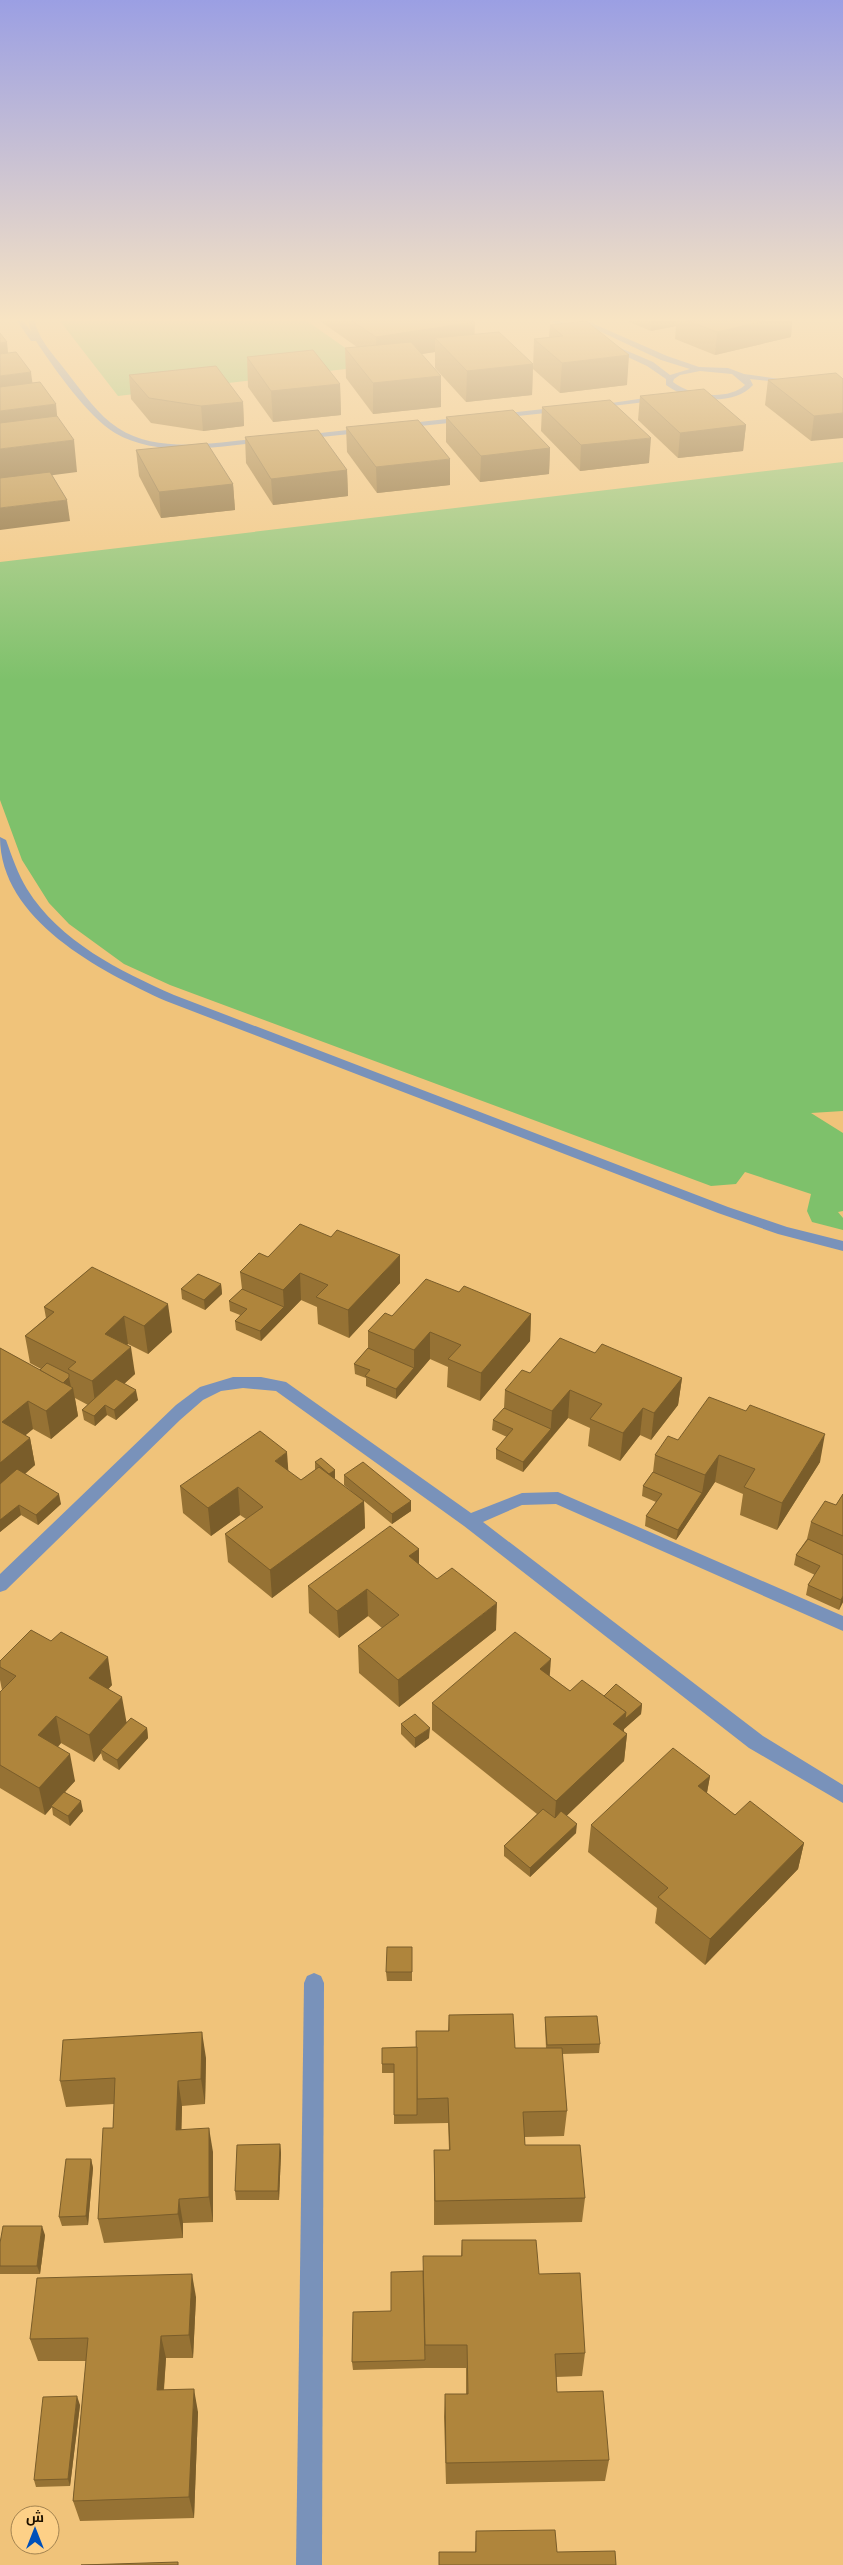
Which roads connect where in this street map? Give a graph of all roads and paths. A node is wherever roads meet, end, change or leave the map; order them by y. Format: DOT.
graph roads {
  1 [pos="126,441"];
  2 [pos="270,441"];
  3 [pos="0,840"];
  4 [pos="843,1246"];
  5 [pos="470,1522"];
  6 [pos="0,1585"];
  7 [pos="843,1624"];
  8 [pos="843,1795"];
  9 [pos="314,1983"];
  10 [pos="309,2565"];
  1 -- 2 [label="street"];
  3 -- 4 [label="street"];
  5 -- 6 [label="street"];
  5 -- 7 [label="street"];
  5 -- 8 [label="street"];
  9 -- 10 [label="street"];
}
